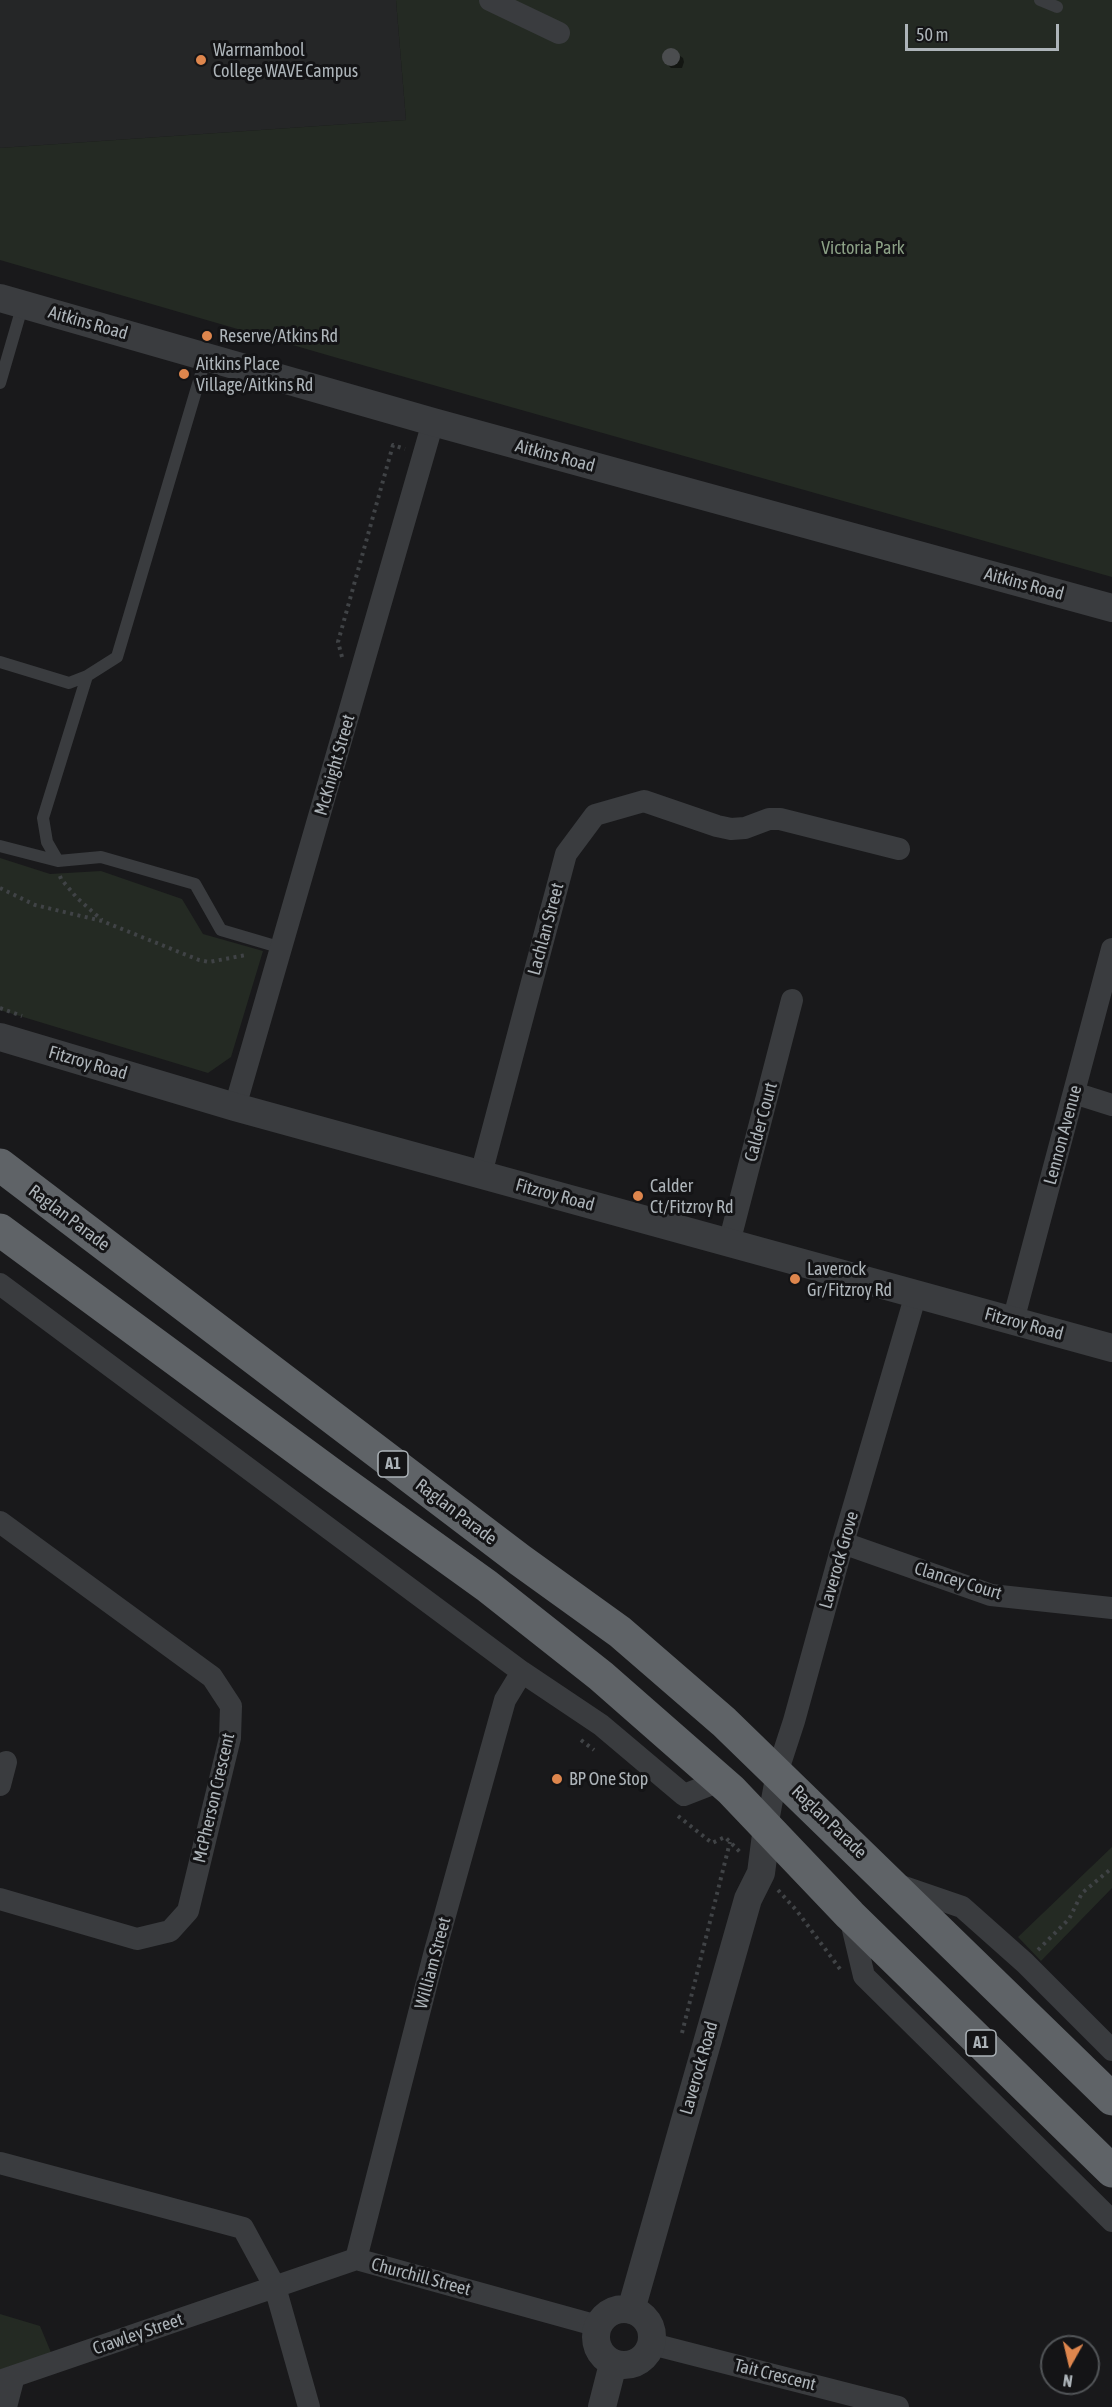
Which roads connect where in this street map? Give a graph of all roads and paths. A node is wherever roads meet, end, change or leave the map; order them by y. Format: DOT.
graph roads {
  1 [pos="490,0"];
  2 [pos="1040,0"];
  3 [pos="1057,8"];
  4 [pos="559,33"];
  5 [pos="12,301"];
  6 [pos="206,356"];
  7 [pos="0,383"];
  8 [pos="433,422"];
  9 [pos="424,455"];
  10 [pos="1112,608"];
  11 [pos="0,662"];
  12 [pos="344,662"];
  13 [pos="87,676"];
  14 [pos="0,846"];
  15 [pos="899,849"];
  16 [pos="58,861"];
  17 [pos="0,888"];
  18 [pos="102,921"];
  19 [pos="274,945"];
  20 [pos="1112,950"];
  21 [pos="792,1000"];
  22 [pos="0,1008"];
  23 [pos="29,1019"];
  24 [pos="0,1037"];
  25 [pos="1074,1093"];
  26 [pos="1112,1106"];
  27 [pos="235,1107"];
  28 [pos="0,1165"];
  29 [pos="482,1174"];
  30 [pos="0,1230"];
  31 [pos="729,1243"];
  32 [pos="0,1284"];
  33 [pos="916,1294"];
  34 [pos="1013,1321"];
  35 [pos="1112,1348"];
  36 [pos="0,1522"];
  37 [pos="843,1543"];
  38 [pos="1112,1608"];
  39 [pos="522,1672"];
  40 [pos="6,1762"];
  41 [pos="777,1773"];
  42 [pos="720,1781"];
  43 [pos="0,1785"];
  44 [pos="767,1827"];
  45 [pos="1112,1868"];
  46 [pos="891,1883"];
  47 [pos="0,1899"];
  48 [pos="850,1915"];
  49 [pos="1025,1963"];
  50 [pos="1112,2050"];
  51 [pos="1112,2099"];
  52 [pos="0,2163"];
  53 [pos="1112,2171"];
  54 [pos="1112,2221"];
  55 [pos="356,2259"];
  56 [pos="275,2287"];
  57 [pos="631,2310"];
  58 [pos="598,2326"];
  59 [pos="651,2344"];
  60 [pos="613,2364"];
  61 [pos="7,2379"];
  62 [pos="6,2407"];
  63 [pos="309,2407"];
  64 [pos="602,2407"];
  65 [pos="898,2407"];
  1 -- 4 [label="street"];
  2 -- 3 [label="lane"];
  5 -- 6 [label="street, Aitkins Road"];
  5 -- 7 [label="lane"];
  6 -- 8 [label="street, Aitkins Road"];
  6 -- 13 [label="lane"];
  8 -- 9 [label="street, McKnight Street"];
  8 -- 10 [label="street, Aitkins Road"];
  9 -- 12 [label="path"];
  9 -- 19 [label="street, McKnight Street"];
  11 -- 13 [label="lane"];
  13 -- 16 [label="lane"];
  14 -- 16 [label="lane"];
  15 -- 29 [label="street, Lachlan Street"];
  16 -- 18 [label="path"];
  16 -- 19 [label="lane"];
  17 -- 18 [label="path"];
  18 -- 19 [label="path"];
  19 -- 27 [label="street, McKnight Street"];
  20 -- 25 [label="street, Lennon Avenue"];
  21 -- 31 [label="street, Calder Court"];
  22 -- 23 [label="path"];
  24 -- 27 [label="street, Fitzroy Road"];
  25 -- 26 [label="street"];
  25 -- 34 [label="street, Lennon Avenue"];
  27 -- 29 [label="street, Fitzroy Road"];
  28 -- 41 [label="highway, Raglan Parade / A1"];
  29 -- 31 [label="street, Fitzroy Road"];
  30 -- 42 [label="highway, A1"];
  31 -- 33 [label="street, Fitzroy Road"];
  32 -- 39 [label="street"];
  33 -- 34 [label="street, Fitzroy Road"];
  33 -- 37 [label="street, Laverock Grove"];
  34 -- 35 [label="street, Fitzroy Road"];
  36 -- 47 [label="street, McPherson Crescent"];
  37 -- 38 [label="street, Clancey Court"];
  37 -- 41 [label="street, Laverock Grove"];
  39 -- 42 [label="street"];
  39 -- 55 [label="street, William Street"];
  40 -- 43 [label="street"];
  41 -- 44 [label="street, Laverock Grove"];
  41 -- 46 [label="highway, Raglan Parade / A1"];
  42 -- 44 [label="highway, A1"];
  44 -- 48 [label="highway, A1"];
  44 -- 57 [label="street, Laverock Road"];
  45 -- 49 [label="path"];
  46 -- 49 [label="street, Raglan Parade"];
  46 -- 51 [label="highway, Raglan Parade / A1"];
  48 -- 53 [label="highway, A1"];
  48 -- 54 [label="street"];
  49 -- 50 [label="street, Raglan Parade"];
  52 -- 56 [label="street"];
  55 -- 56 [label="street, Churchill Street"];
  55 -- 58 [label="street, Churchill Street"];
  56 -- 61 [label="street, Crawley Street"];
  56 -- 63 [label="street"];
  57 -- 58 [label="street"];
  57 -- 59 [label="street"];
  58 -- 60 [label="street"];
  59 -- 60 [label="street"];
  59 -- 65 [label="street, Tait Crescent"];
  60 -- 64 [label="street"];
  61 -- 62 [label="street"];
}
